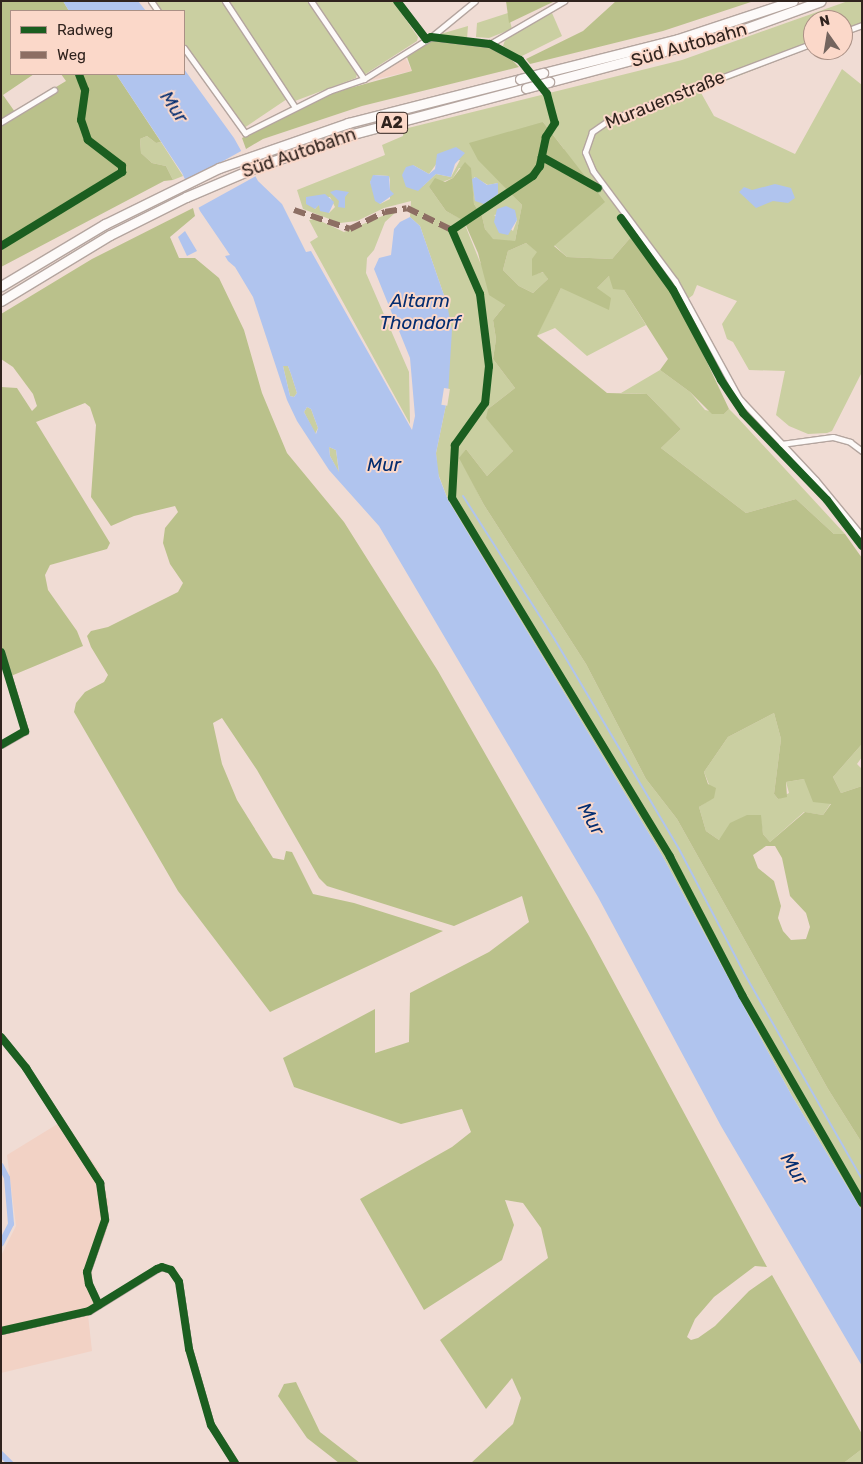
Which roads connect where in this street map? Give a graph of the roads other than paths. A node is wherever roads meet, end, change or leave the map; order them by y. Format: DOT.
graph roads {
  1 [pos="225,1"];
  2 [pos="311,1"];
  3 [pos="398,1"];
  4 [pos="475,1"];
  5 [pos="564,1"];
  6 [pos="792,1"];
  7 [pos="821,1"];
  8 [pos="428,38"];
  9 [pos="490,44"];
  10 [pos="803,47"];
  11 [pos="185,49"];
  12 [pos="520,60"];
  13 [pos="364,79"];
  14 [pos="54,90"];
  15 [pos="295,107"];
  16 [pos="1,122"];
  17 [pos="1,286"];
  18 [pos="1,301"];
  19 [pos="781,444"];
  20 [pos="862,452"];
  21 [pos="861,532"];
  22 [pos="1,652"];
  23 [pos="1,745"];
  24 [pos="1,1037"];
  25 [pos="99,1305"];
  26 [pos="1,1331"];
  27 [pos="233,1462"];
  1 -- 15 [label="street"];
  2 -- 13 [label="street"];
  3 -- 8 [label="street"];
  4 -- 8 [label="street"];
  5 -- 9 [label="street"];
  6 -- 17 [label="highway, Süd Autobahn / A2, bridge"];
  7 -- 18 [label="highway, Süd Autobahn / A2, bridge"];
  8 -- 9 [label="street"];
  8 -- 13 [label="street"];
  9 -- 12 [label="street"];
  10 -- 19 [label="street, Murauenstraße"];
  11 -- 15 [label="street"];
  13 -- 15 [label="street"];
  14 -- 16 [label="street"];
  19 -- 20 [label="street"];
  19 -- 21 [label="street, Murauenstraße"];
  22 -- 23 [label="street"];
  24 -- 25 [label="street"];
  25 -- 26 [label="street"];
  25 -- 27 [label="street"];
}
